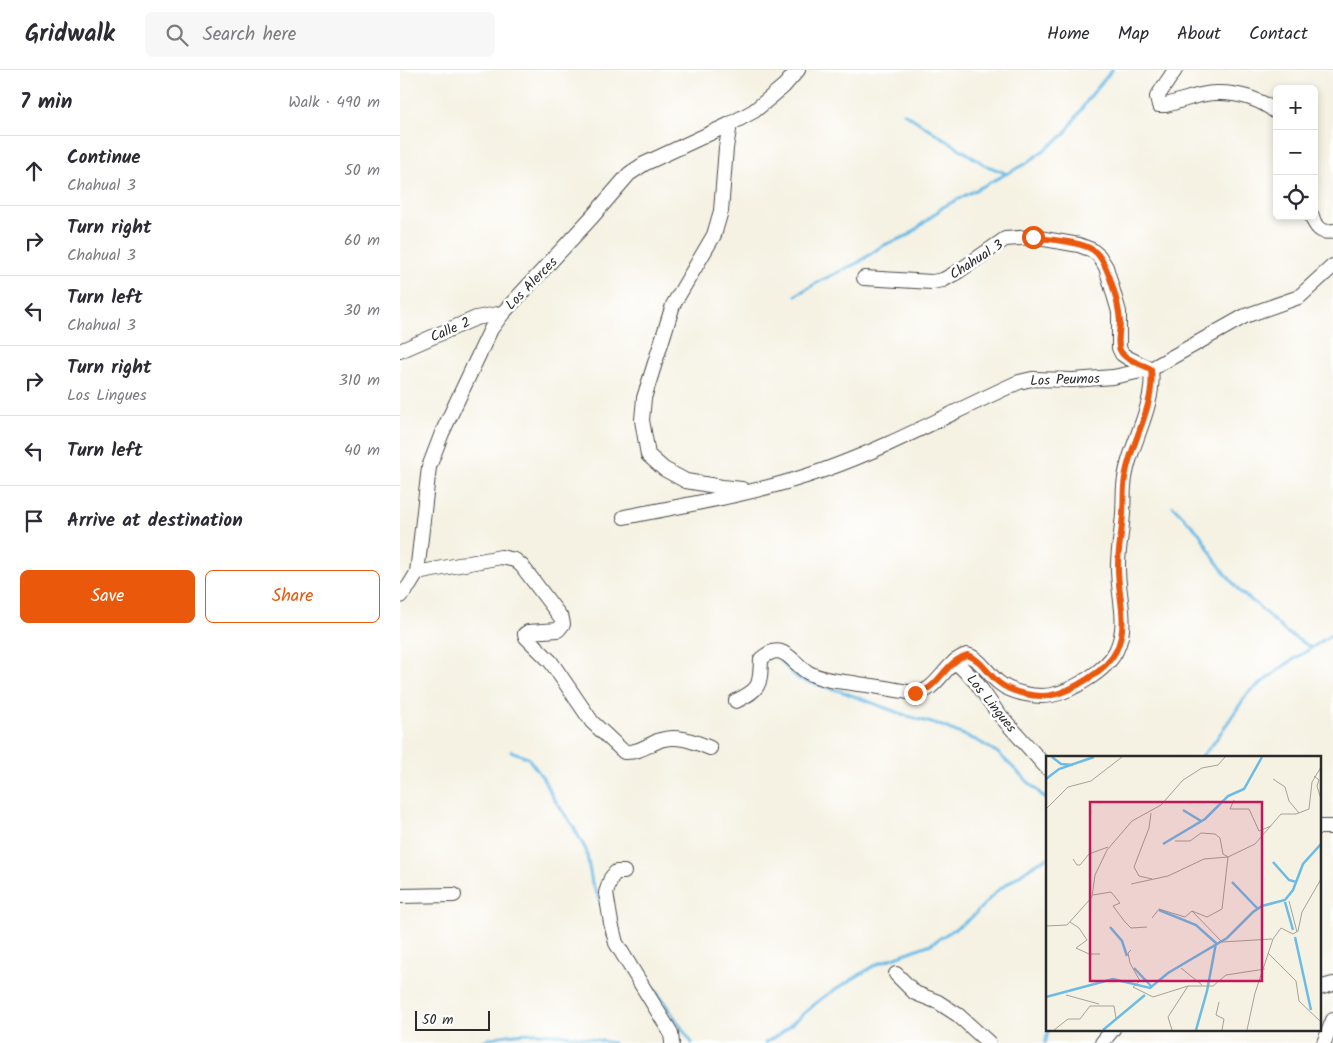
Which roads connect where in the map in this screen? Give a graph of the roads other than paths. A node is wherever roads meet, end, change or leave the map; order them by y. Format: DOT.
graph roads {
  1 [pos="798,70"];
  2 [pos="1175,70"];
  3 [pos="1273,110"];
  4 [pos="730,124"];
  5 [pos="1313,220"];
  6 [pos="1333,231"];
  7 [pos="1333,266"];
  8 [pos="864,278"];
  9 [pos="503,313"];
  10 [pos="400,351"];
  11 [pos="1151,369"];
  12 [pos="759,490"];
  13 [pos="624,517"];
  14 [pos="417,573"];
  15 [pos="400,596"];
  16 [pos="955,661"];
  17 [pos="736,701"];
  18 [pos="710,748"];
  19 [pos="1046,767"];
  20 [pos="624,872"];
  21 [pos="454,895"];
  22 [pos="400,896"];
  23 [pos="896,974"];
  24 [pos="1333,1020"];
  25 [pos="1111,1030"];
  26 [pos="672,1043"];
  27 [pos="989,1043"];
  28 [pos="1102,1043"];
  29 [pos="1324,1043"];
  1 -- 4 [label="street, Los Alerces"];
  2 -- 3 [label="street"];
  4 -- 9 [label="street, Los Alerces"];
  4 -- 12 [label="street"];
  5 -- 6 [label="street"];
  7 -- 11 [label="street, Los Peumos"];
  8 -- 11 [label="street, Chahual 3"];
  9 -- 10 [label="street, Calle 2"];
  9 -- 14 [label="street, Los Alerces"];
  11 -- 12 [label="street, Los Peumos"];
  11 -- 16 [label="street, Los Lingues"];
  12 -- 13 [label="street, Los Peumos"];
  14 -- 15 [label="street, Los Alerces"];
  14 -- 18 [label="street"];
  16 -- 17 [label="street"];
  16 -- 19 [label="street, Los Lingues"];
  20 -- 26 [label="street"];
  21 -- 22 [label="street"];
  23 -- 27 [label="street"];
  24 -- 29 [label="street"];
  25 -- 28 [label="street"];
}
